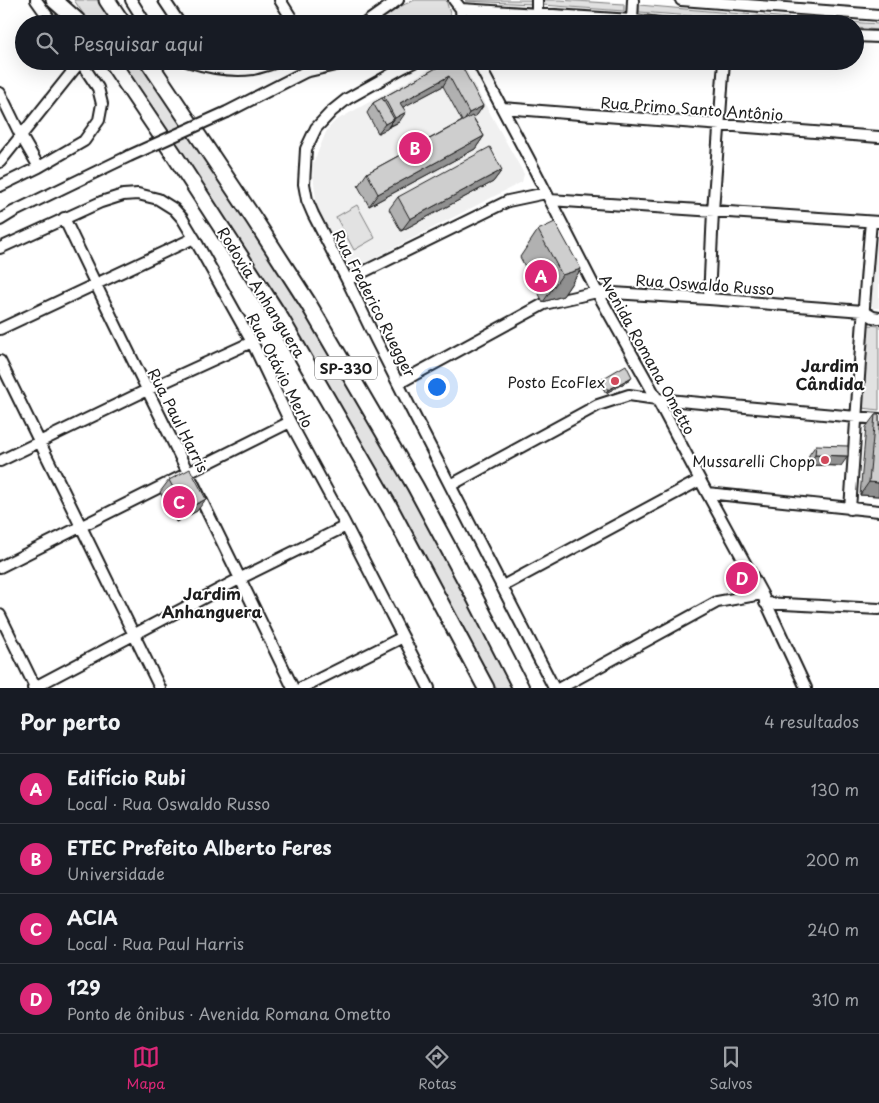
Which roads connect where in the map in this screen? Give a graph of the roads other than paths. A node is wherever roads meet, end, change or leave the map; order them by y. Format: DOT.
graph roads {
  1 [pos="36,0"];
  2 [pos="54,0"];
  3 [pos="68,0"];
  4 [pos="107,0"];
  5 [pos="131,0"];
  6 [pos="164,0"];
  7 [pos="280,0"];
  8 [pos="398,0"];
  9 [pos="454,0"];
  10 [pos="537,0"];
  11 [pos="633,0"];
  12 [pos="681,0"];
  13 [pos="461,9"];
  14 [pos="537,14"];
  15 [pos="47,15"];
  16 [pos="72,15"];
  17 [pos="77,15"];
  18 [pos="117,15"];
  19 [pos="140,15"];
  20 [pos="174,15"];
  21 [pos="289,15"];
  22 [pos="379,15"];
  23 [pos="461,15"];
  24 [pos="553,15"];
  25 [pos="632,15"];
  26 [pos="879,15"];
  27 [pos="864,37"];
  28 [pos="879,38"];
  29 [pos="73,70"];
  30 [pos="86,70"];
  31 [pos="117,70"];
  32 [pos="154,70"];
  33 [pos="307,70"];
  34 [pos="314,70"];
  35 [pos="399,70"];
  36 [pos="482,70"];
  37 [pos="723,70"];
  38 [pos="305,72"];
  39 [pos="0,93"];
  40 [pos="502,108"];
  41 [pos="719,125"];
  42 [pos="21,136"];
  43 [pos="879,137"];
  44 [pos="0,162"];
  45 [pos="38,167"];
  46 [pos="0,186"];
  47 [pos="548,196"];
  48 [pos="13,212"];
  49 [pos="713,212"];
  50 [pos="0,215"];
  51 [pos="64,218"];
  52 [pos="0,220"];
  53 [pos="875,222"];
  54 [pos="194,238"];
  55 [pos="0,248"];
  56 [pos="348,280"];
  57 [pos="96,285"];
  58 [pos="597,292"];
  59 [pos="709,299"];
  60 [pos="863,311"];
  61 [pos="879,318"];
  62 [pos="0,329"];
  63 [pos="252,342"];
  64 [pos="0,361"];
  65 [pos="399,383"];
  66 [pos="147,390"];
  67 [pos="657,399"];
  68 [pos="857,417"];
  69 [pos="879,419"];
  70 [pos="290,422"];
  71 [pos="40,443"];
  72 [pos="0,462"];
  73 [pos="188,472"];
  74 [pos="700,480"];
  75 [pos="451,485"];
  76 [pos="707,493"];
  77 [pos="850,509"];
  78 [pos="879,512"];
  79 [pos="81,526"];
  80 [pos="346,526"];
  81 [pos="0,567"];
  82 [pos="241,578"];
  83 [pos="502,586"];
  84 [pos="763,598"];
  85 [pos="879,609"];
  86 [pos="0,615"];
  87 [pos="134,634"];
  88 [pos="403,637"];
  89 [pos="34,688"];
  90 [pos="160,688"];
  91 [pos="293,688"];
  92 [pos="301,688"];
  93 [pos="429,688"];
  94 [pos="485,688"];
  95 [pos="521,688"];
  96 [pos="554,688"];
  97 [pos="560,688"];
  98 [pos="806,688"];
  1 -- 15 [label="street"];
  2 -- 16 [label="highway"];
  3 -- 17 [label="highway"];
  4 -- 18 [label="highway"];
  5 -- 19 [label="street"];
  6 -- 20 [label="street"];
  7 -- 21 [label="street"];
  8 -- 22 [label="street"];
  9 -- 13 [label="street"];
  10 -- 14 [label="street"];
  11 -- 25 [label="street"];
  12 -- 26 [label="street"];
  13 -- 14 [label="street"];
  13 -- 23 [label="street"];
  14 -- 24 [label="street"];
  27 -- 28 [label="street"];
  29 -- 42 [label="street"];
  30 -- 45 [label="street"];
  31 -- 94 [label="highway, Rodovia Anhanguera / SP-330"];
  32 -- 95 [label="highway, SP-330"];
  33 -- 38 [label="street"];
  34 -- 38 [label="street"];
  35 -- 56 [label="street, Rua Frederico Ruegger"];
  36 -- 40 [label="street, Avenida Romana Ometto"];
  37 -- 41 [label="street"];
  38 -- 48 [label="street, bridge"];
  39 -- 42 [label="street"];
  40 -- 41 [label="street, Rua Primo Santo Antônio"];
  40 -- 47 [label="street, Avenida Romana Ometto"];
  41 -- 43 [label="street, Rua Primo Santo Antônio"];
  41 -- 49 [label="street"];
  42 -- 44 [label="street"];
  42 -- 45 [label="street"];
  45 -- 46 [label="street"];
  47 -- 49 [label="street"];
  47 -- 56 [label="street"];
  47 -- 58 [label="street, Avenida Romana Ometto"];
  48 -- 50 [label="street"];
  48 -- 52 [label="street"];
  49 -- 53 [label="street"];
  49 -- 59 [label="street"];
  51 -- 54 [label="street, Rua Otávio Merlo"];
  51 -- 55 [label="street, Rua Otávio Merlo"];
  51 -- 57 [label="street, Rua Paul Harris"];
  53 -- 60 [label="street"];
  54 -- 57 [label="street"];
  54 -- 63 [label="street, Rua Otávio Merlo"];
  56 -- 65 [label="street, Rua Frederico Ruegger"];
  57 -- 62 [label="street"];
  57 -- 66 [label="street, Rua Paul Harris"];
  58 -- 59 [label="street, Rua Oswaldo Russo"];
  58 -- 65 [label="street, Rua Oswaldo Russo"];
  58 -- 67 [label="street, Avenida Romana Ometto"];
  59 -- 60 [label="street, Rua Oswaldo Russo"];
  60 -- 61 [label="street, Rua Oswaldo Russo"];
  60 -- 68 [label="street"];
  63 -- 66 [label="street"];
  63 -- 70 [label="street, Rua Otávio Merlo"];
  64 -- 71 [label="street"];
  65 -- 75 [label="street, Rua Frederico Ruegger"];
  66 -- 71 [label="street"];
  66 -- 73 [label="street, Rua Paul Harris"];
  67 -- 68 [label="street"];
  67 -- 74 [label="street, Avenida Romana Ometto"];
  67 -- 75 [label="street"];
  68 -- 69 [label="street"];
  68 -- 77 [label="street"];
  70 -- 73 [label="street"];
  70 -- 80 [label="street, Rua Otávio Merlo"];
  71 -- 72 [label="street"];
  71 -- 79 [label="street"];
  73 -- 79 [label="street"];
  73 -- 82 [label="street, Rua Paul Harris"];
  74 -- 76 [label="street, Avenida Romana Ometto"];
  74 -- 83 [label="street"];
  75 -- 83 [label="street, Rua Frederico Ruegger"];
  76 -- 77 [label="street"];
  76 -- 84 [label="street, Avenida Romana Ometto"];
  77 -- 78 [label="street"];
  79 -- 81 [label="street"];
  79 -- 87 [label="street"];
  80 -- 82 [label="street"];
  80 -- 88 [label="street, Rua Otávio Merlo"];
  82 -- 87 [label="street"];
  82 -- 91 [label="street, Rua Paul Harris"];
  83 -- 96 [label="street, Rua Frederico Ruegger"];
  84 -- 85 [label="street"];
  84 -- 97 [label="street"];
  84 -- 98 [label="street, Avenida Romana Ometto"];
  86 -- 89 [label="street"];
  87 -- 89 [label="street"];
  87 -- 90 [label="street"];
  88 -- 92 [label="street"];
  88 -- 93 [label="street, Rua Otávio Merlo"];
}
